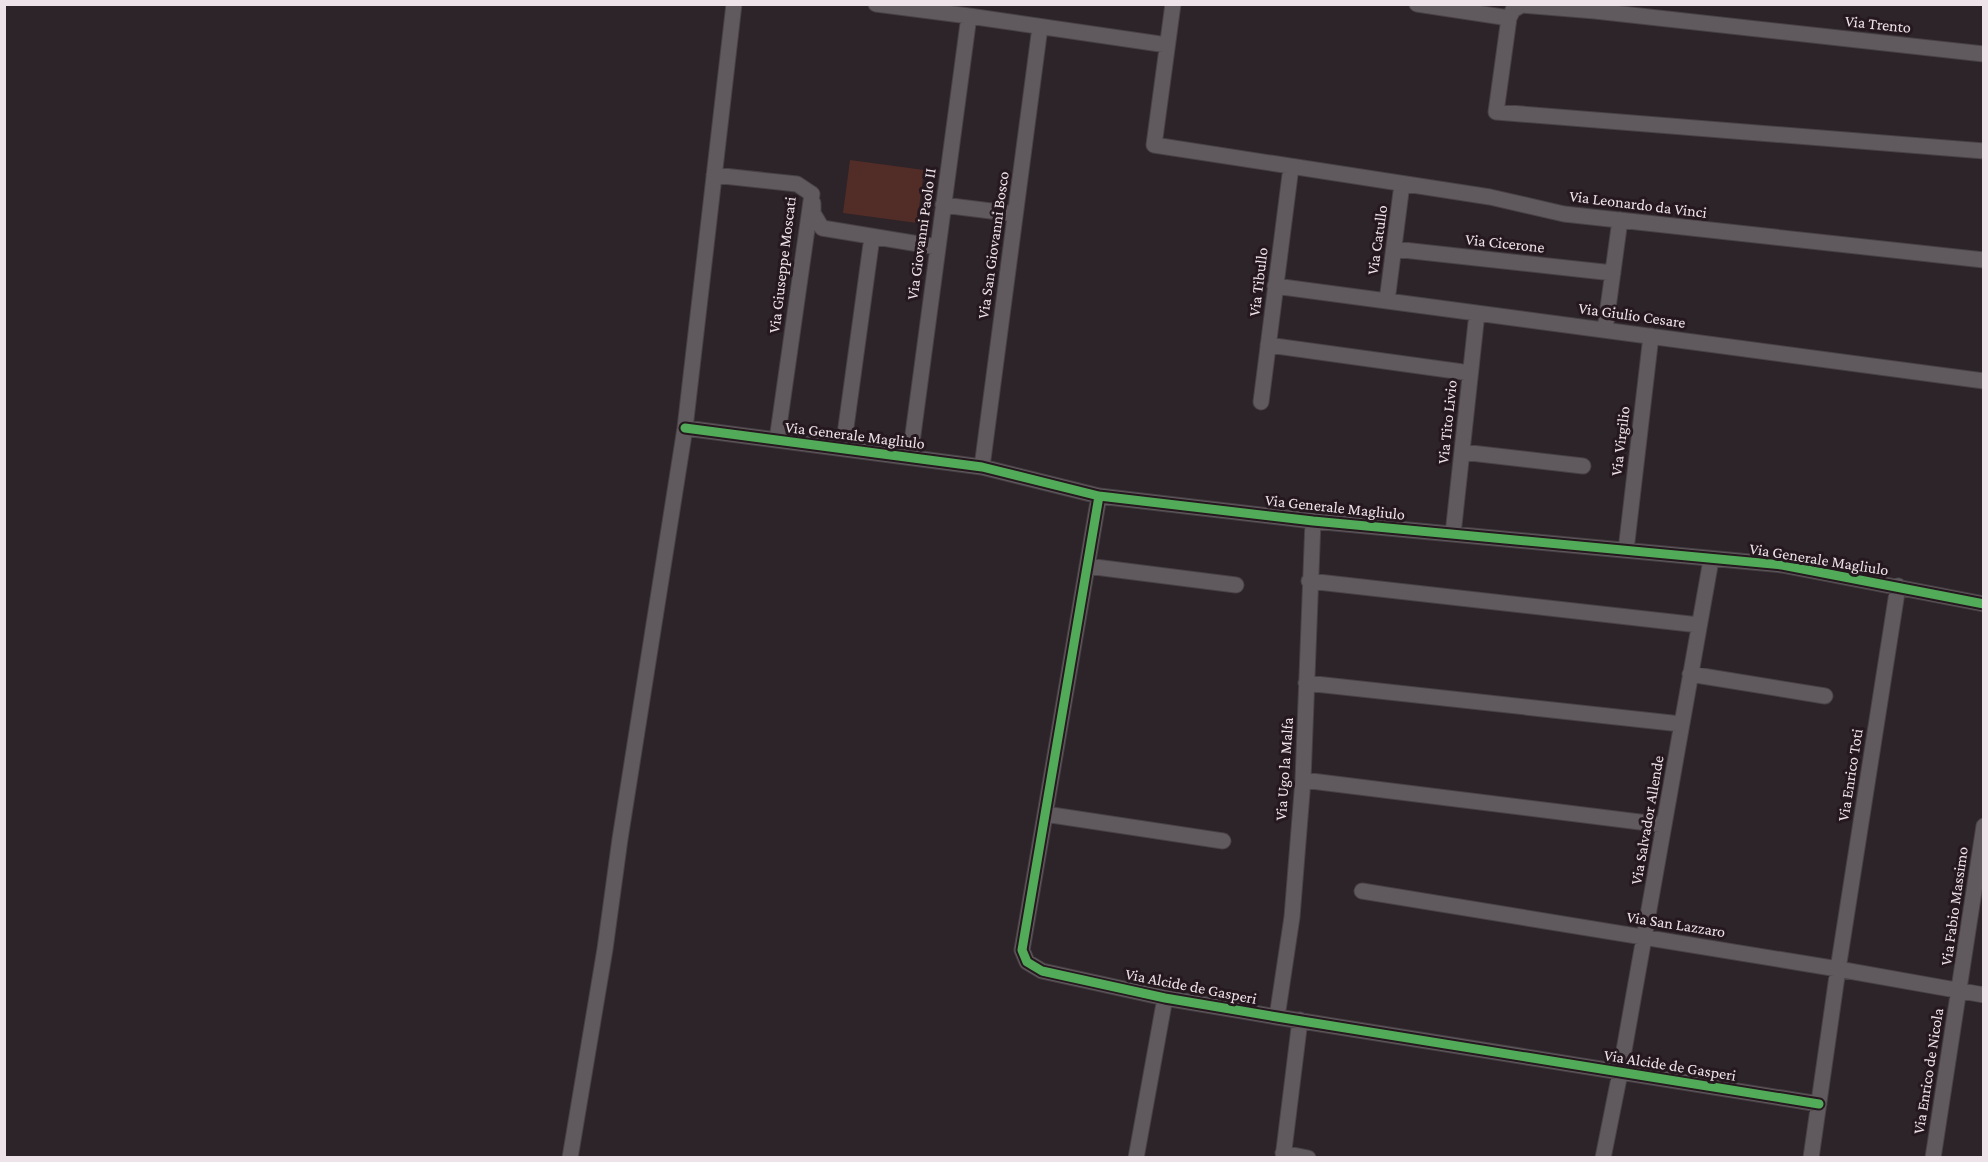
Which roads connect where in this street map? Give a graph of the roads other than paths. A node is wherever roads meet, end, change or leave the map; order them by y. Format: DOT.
graph roads {
  1 [pos="734,4"];
  2 [pos="876,4"];
  3 [pos="1173,4"];
  4 [pos="1417,4"];
  5 [pos="969,16"];
  6 [pos="1509,18"];
  7 [pos="1040,27"];
  8 [pos="1167,45"];
  9 [pos="1983,54"];
  10 [pos="1983,151"];
  11 [pos="1291,167"];
  12 [pos="714,175"];
  13 [pos="1402,184"];
  14 [pos="812,194"];
  15 [pos="943,205"];
  16 [pos="1015,214"];
  17 [pos="1620,220"];
  18 [pos="872,237"];
  19 [pos="937,247"];
  20 [pos="1394,249"];
  21 [pos="1983,260"];
  22 [pos="1613,273"];
  23 [pos="1275,286"];
  24 [pos="1387,301"];
  25 [pos="1477,313"];
  26 [pos="1605,330"];
  27 [pos="1651,336"];
  28 [pos="1268,345"];
  29 [pos="1470,373"];
  30 [pos="1983,381"];
  31 [pos="1261,402"];
  32 [pos="685,428"];
  33 [pos="777,440"];
  34 [pos="843,449"];
  35 [pos="1462,452"];
  36 [pos="910,457"];
  37 [pos="1583,466"];
  38 [pos="982,467"];
  39 [pos="1099,496"];
  40 [pos="1313,521"];
  41 [pos="1453,534"];
  42 [pos="1626,550"];
  43 [pos="1711,560"];
  44 [pos="1087,566"];
  45 [pos="1309,581"];
  46 [pos="1236,585"];
  47 [pos="1898,586"];
  48 [pos="1983,604"];
  49 [pos="1699,624"];
  50 [pos="1690,674"];
  51 [pos="1306,683"];
  52 [pos="1824,696"];
  53 [pos="1681,724"];
  54 [pos="1303,780"];
  55 [pos="1045,814"];
  56 [pos="1664,825"];
  57 [pos="1983,826"];
  58 [pos="1223,841"];
  59 [pos="1362,891"];
  60 [pos="1644,937"];
  61 [pos="1838,969"];
  62 [pos="1960,991"];
  63 [pos="1983,995"];
  64 [pos="1165,998"];
  65 [pos="1277,1017"];
  66 [pos="1300,1020"];
  67 [pos="1620,1073"];
  68 [pos="1820,1104"];
  69 [pos="1283,1155"];
  70 [pos="570,1158"];
  71 [pos="1136,1158"];
  72 [pos="1308,1158"];
  73 [pos="1603,1158"];
  74 [pos="1811,1158"];
  75 [pos="1933,1158"];
  1 -- 12 [label="street"];
  2 -- 5 [label="street"];
  3 -- 8 [label="street"];
  4 -- 6 [label="street"];
  5 -- 7 [label="street"];
  5 -- 15 [label="street, Via Giovanni Paolo II"];
  6 -- 9 [label="street, Via Trento"];
  6 -- 10 [label="street"];
  7 -- 8 [label="street"];
  7 -- 16 [label="street, Via San Giovanni Bosco"];
  8 -- 11 [label="street, Via Leonardo da Vinci"];
  11 -- 13 [label="street, Via Leonardo da Vinci"];
  11 -- 23 [label="street, Via Tibullo"];
  12 -- 14 [label="street, Via Giuseppe Moscati"];
  12 -- 32 [label="street"];
  13 -- 17 [label="street, Via Leonardo da Vinci"];
  13 -- 20 [label="street, Via Catullo"];
  14 -- 18 [label="street"];
  14 -- 33 [label="street, Via Giuseppe Moscati"];
  15 -- 16 [label="street"];
  15 -- 19 [label="street, Via Giovanni Paolo II"];
  16 -- 38 [label="street, Via San Giovanni Bosco"];
  17 -- 21 [label="street, Via Leonardo da Vinci"];
  17 -- 22 [label="street"];
  18 -- 19 [label="street"];
  18 -- 34 [label="street"];
  19 -- 36 [label="street, Via Giovanni Paolo II"];
  20 -- 22 [label="street, Via Cicerone"];
  20 -- 24 [label="street, Via Catullo"];
  22 -- 26 [label="street"];
  23 -- 24 [label="street, Via Giulio Cesare"];
  23 -- 28 [label="street, Via Tibullo"];
  24 -- 25 [label="street, Via Giulio Cesare"];
  25 -- 26 [label="street, Via Giulio Cesare"];
  25 -- 29 [label="street, Via Tito Livio"];
  26 -- 27 [label="street, Via Giulio Cesare"];
  27 -- 30 [label="street, Via Giulio Cesare"];
  27 -- 42 [label="street, Via Virgilio"];
  28 -- 29 [label="street"];
  28 -- 31 [label="street, Via Tibullo"];
  29 -- 35 [label="street, Via Tito Livio"];
  32 -- 33 [label="street, Via Generale Magliulo"];
  32 -- 70 [label="street"];
  33 -- 34 [label="street, Via Generale Magliulo"];
  34 -- 36 [label="street, Via Generale Magliulo"];
  35 -- 37 [label="street"];
  35 -- 41 [label="street, Via Tito Livio"];
  36 -- 38 [label="street, Via Generale Magliulo"];
  38 -- 39 [label="street, Via Generale Magliulo"];
  39 -- 40 [label="street, Via Generale Magliulo"];
  39 -- 44 [label="street, Via Alcide de Gasperi"];
  40 -- 41 [label="street, Via Generale Magliulo"];
  40 -- 45 [label="street, Via Ugo la Malfa"];
  41 -- 42 [label="street, Via Generale Magliulo"];
  42 -- 43 [label="street, Via Generale Magliulo"];
  43 -- 47 [label="street, Via Generale Magliulo"];
  43 -- 49 [label="street, Via Salvador Allende"];
  44 -- 46 [label="street"];
  44 -- 55 [label="street, Via Alcide de Gasperi"];
  45 -- 49 [label="street"];
  45 -- 51 [label="street, Via Ugo la Malfa"];
  47 -- 48 [label="street, Via Generale Magliulo"];
  47 -- 61 [label="street, Via Enrico Toti"];
  49 -- 50 [label="street, Via Salvador Allende"];
  50 -- 52 [label="street"];
  50 -- 53 [label="street, Via Salvador Allende"];
  51 -- 53 [label="street"];
  51 -- 54 [label="street, Via Ugo la Malfa"];
  53 -- 56 [label="street, Via Salvador Allende"];
  54 -- 56 [label="street"];
  54 -- 65 [label="street, Via Ugo la Malfa"];
  55 -- 58 [label="street"];
  55 -- 64 [label="street, Via Alcide de Gasperi"];
  56 -- 60 [label="street, Via Salvador Allende"];
  57 -- 62 [label="street, Via Fabio Massimo"];
  59 -- 60 [label="street, Via San Lazzaro"];
  60 -- 61 [label="street, Via San Lazzaro"];
  60 -- 67 [label="street, Via Salvador Allende"];
  61 -- 62 [label="street, Via San Lazzaro"];
  61 -- 68 [label="street, Via Enrico Toti"];
  62 -- 63 [label="street, Via San Lazzaro"];
  62 -- 75 [label="street, Via Enrico de Nicola"];
  64 -- 65 [label="street, Via Alcide de Gasperi"];
  64 -- 71 [label="street"];
  65 -- 66 [label="street, Via Alcide de Gasperi"];
  66 -- 67 [label="street, Via Alcide de Gasperi"];
  66 -- 69 [label="street"];
  67 -- 68 [label="street, Via Alcide de Gasperi"];
  67 -- 73 [label="street, Via Salvador Allende"];
  68 -- 74 [label="street, Via Enrico Toti"];
  69 -- 72 [label="street"];
}
